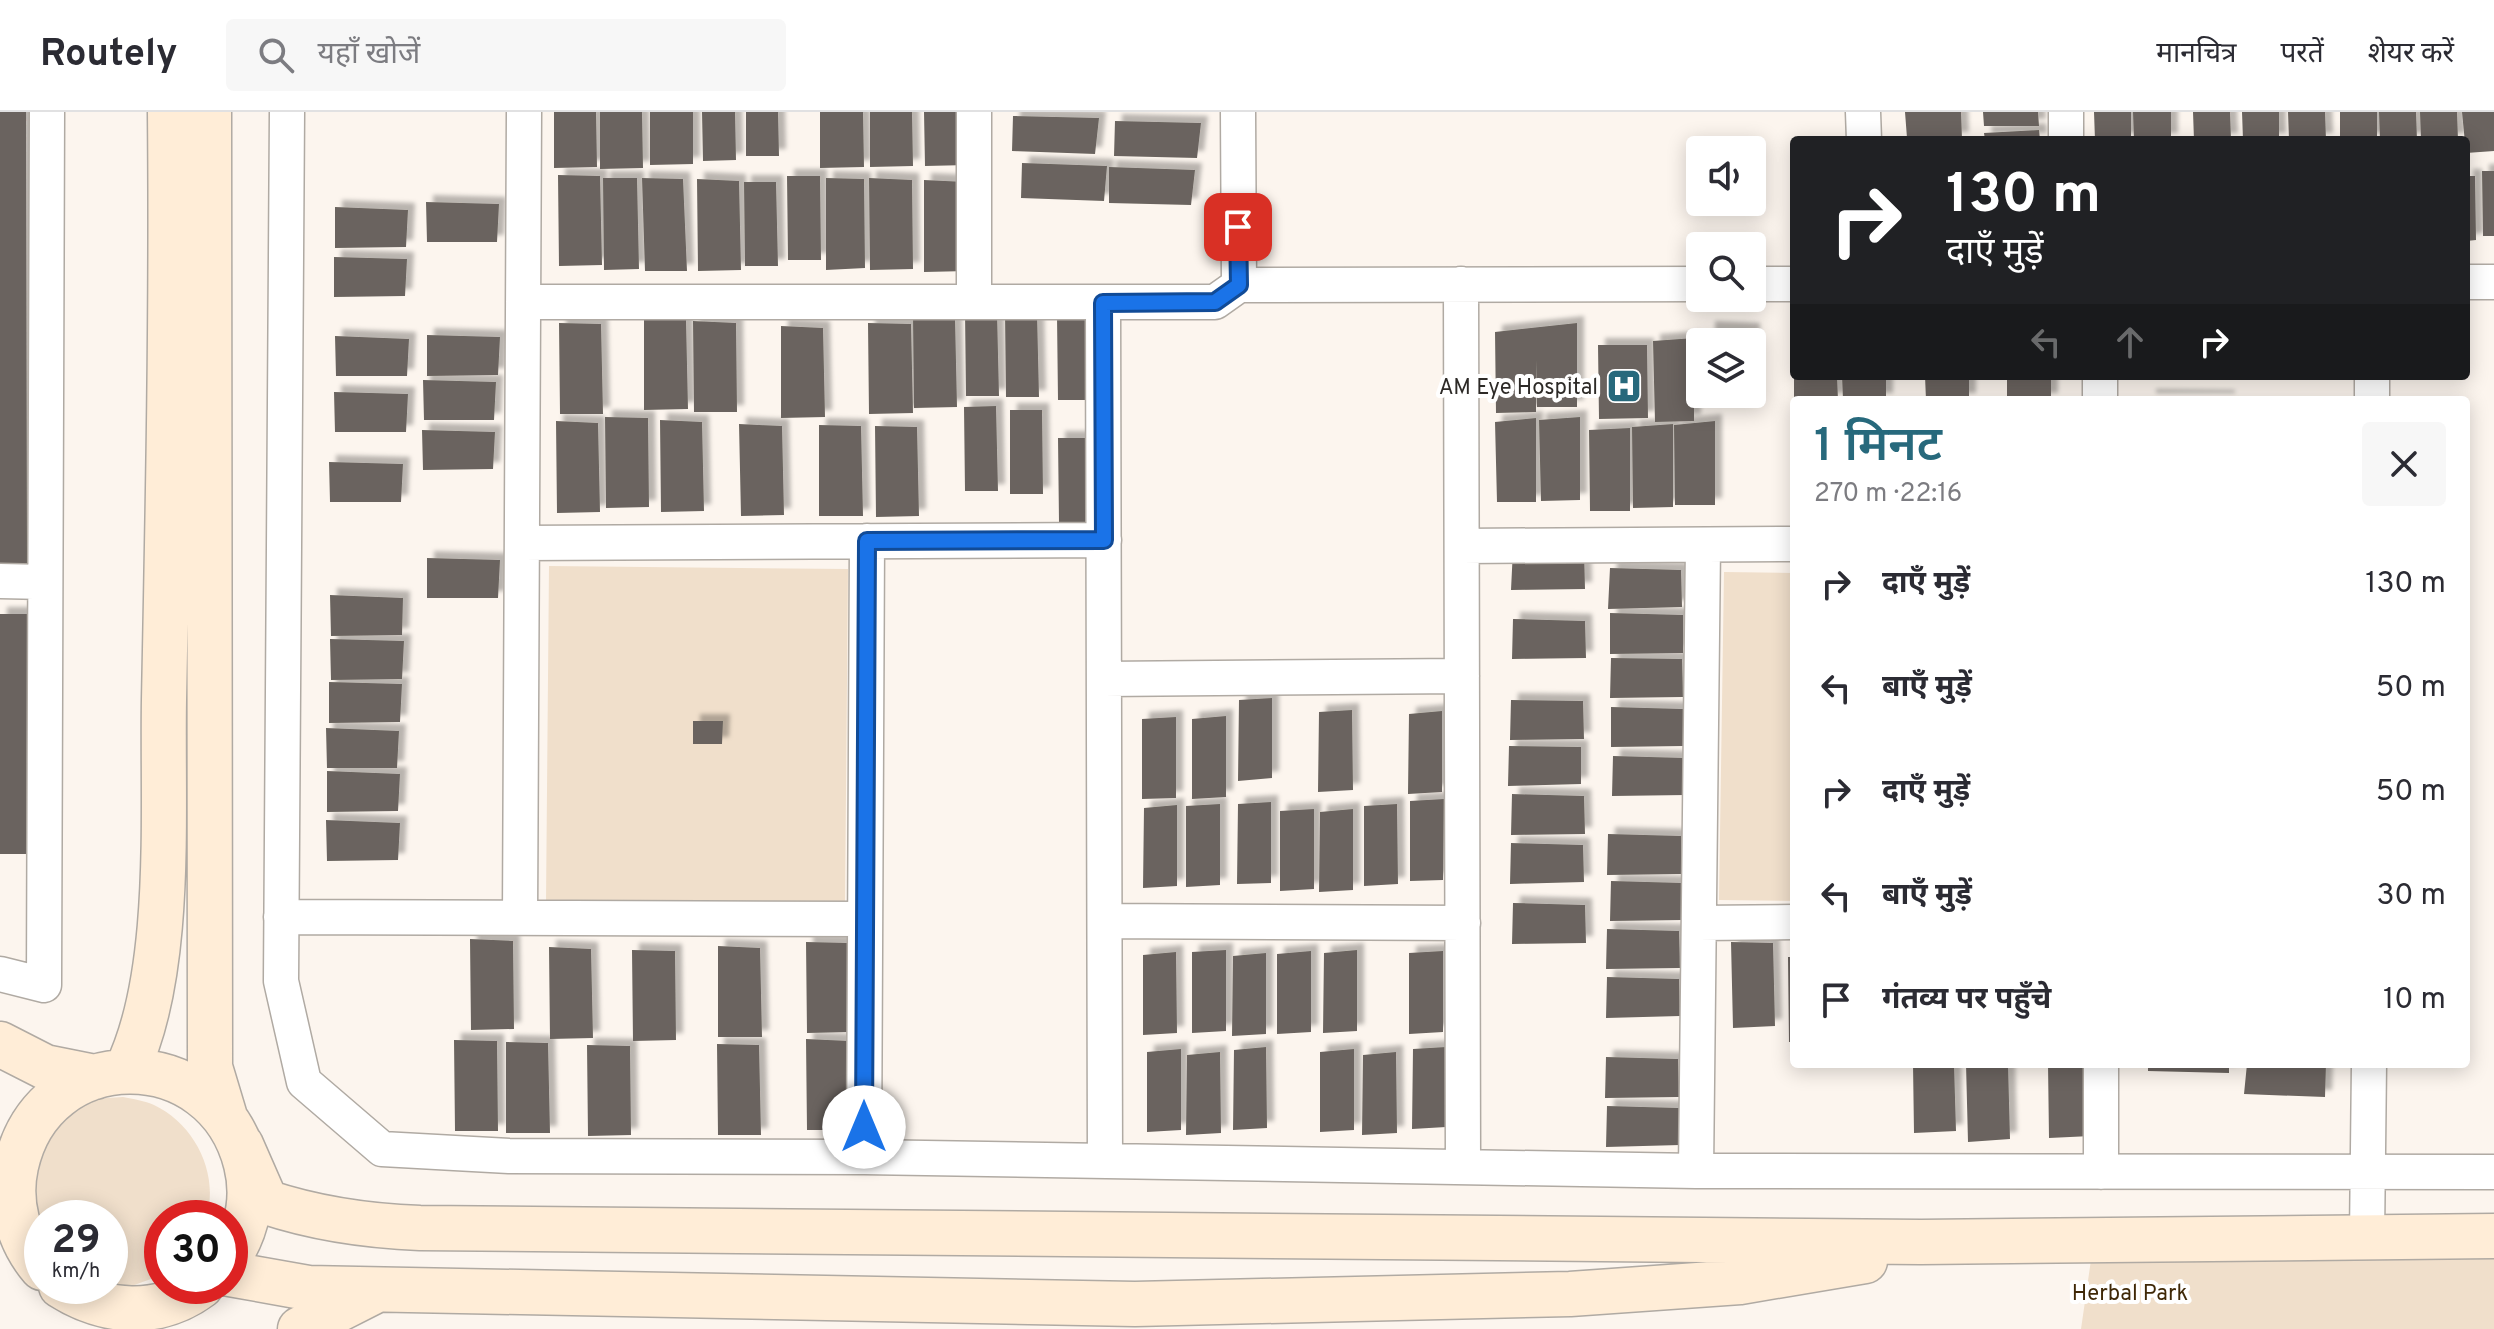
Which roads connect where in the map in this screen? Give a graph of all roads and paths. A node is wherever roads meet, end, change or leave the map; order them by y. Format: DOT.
graph roads {
  1 [pos="47,112"];
  2 [pos="170,112"];
  3 [pos="209,112"];
  4 [pos="287,112"];
  5 [pos="524,112"];
  6 [pos="974,112"];
  7 [pos="1238,112"];
  8 [pos="1863,112"];
  9 [pos="2066,112"];
  10 [pos="1864,136"];
  11 [pos="2066,136"];
  12 [pos="2470,282"];
  13 [pos="2494,282"];
  14 [pos="1461,284"];
  15 [pos="1686,284"];
  16 [pos="1766,284"];
  17 [pos="1790,284"];
  18 [pos="1239,285"];
  19 [pos="523,302"];
  20 [pos="974,302"];
  21 [pos="1103,303"];
  22 [pos="1104,540"];
  23 [pos="867,541"];
  24 [pos="522,543"];
  25 [pos="1790,544"];
  26 [pos="1703,545"];
  27 [pos="1462,546"];
  28 [pos="0,581"];
  29 [pos="45,582"];
  30 [pos="1462,676"];
  31 [pos="1104,679"];
  32 [pos="281,917"];
  33 [pos="520,918"];
  34 [pos="865,919"];
  35 [pos="1105,921"];
  36 [pos="1790,922"];
  37 [pos="1463,923"];
  38 [pos="1699,923"];
  39 [pos="0,974"];
  40 [pos="0,1044"];
  41 [pos="2101,1068"];
  42 [pos="2369,1068"];
  43 [pos="110,1074"];
  44 [pos="233,1131"];
  45 [pos="864,1157"];
  46 [pos="1105,1161"];
  47 [pos="1463,1167"];
  48 [pos="1696,1171"];
  49 [pos="2101,1172"];
  50 [pos="2368,1172"];
  51 [pos="2494,1172"];
  52 [pos="6,1182"];
  53 [pos="248,1207"];
  54 [pos="2367,1236"];
  55 [pos="2494,1236"];
  56 [pos="24,1238"];
  57 [pos="1921,1242"];
  58 [pos="382,1287"];
  59 [pos="248,1292"];
  60 [pos="97,1304"];
  61 [pos="168,1304"];
  62 [pos="119,1315"];
  63 [pos="300,1329"];
  1 -- 29 [label="street"];
  2 -- 43 [label="street"];
  3 -- 44 [label="street"];
  4 -- 32 [label="street"];
  5 -- 19 [label="street"];
  6 -- 20 [label="street"];
  7 -- 18 [label="street"];
  8 -- 10 [label="street"];
  9 -- 11 [label="street"];
  12 -- 13 [label="street"];
  14 -- 15 [label="street"];
  14 -- 18 [label="street"];
  14 -- 27 [label="street"];
  16 -- 17 [label="street"];
  18 -- 21 [label="street"];
  19 -- 20 [label="street"];
  19 -- 24 [label="street"];
  20 -- 21 [label="street"];
  21 -- 22 [label="street"];
  22 -- 23 [label="street"];
  22 -- 31 [label="street"];
  23 -- 24 [label="street"];
  23 -- 34 [label="street"];
  24 -- 33 [label="street"];
  25 -- 26 [label="street"];
  26 -- 27 [label="street"];
  26 -- 38 [label="street"];
  27 -- 30 [label="street"];
  28 -- 29 [label="street"];
  29 -- 39 [label="street"];
  30 -- 31 [label="street"];
  30 -- 37 [label="street"];
  31 -- 35 [label="street"];
  32 -- 33 [label="street"];
  32 -- 45 [label="street"];
  33 -- 34 [label="street"];
  34 -- 45 [label="street"];
  35 -- 37 [label="street"];
  35 -- 46 [label="street"];
  36 -- 38 [label="street"];
  37 -- 47 [label="street"];
  38 -- 48 [label="street"];
  40 -- 43 [label="street"];
  41 -- 49 [label="street"];
  42 -- 50 [label="street"];
  43 -- 44 [label="street"];
  43 -- 52 [label="street"];
  44 -- 53 [label="street"];
  44 -- 57 [label="street"];
  45 -- 46 [label="street"];
  46 -- 47 [label="street"];
  47 -- 48 [label="street"];
  48 -- 49 [label="street"];
  49 -- 50 [label="street"];
  50 -- 51 [label="street"];
  50 -- 54 [label="street"];
  52 -- 56 [label="street"];
  54 -- 55 [label="street"];
  54 -- 57 [label="street"];
  57 -- 58 [label="street"];
  58 -- 59 [label="street"];
  58 -- 63 [label="street"];
  60 -- 62 [label="street"];
  61 -- 62 [label="street"];
}
